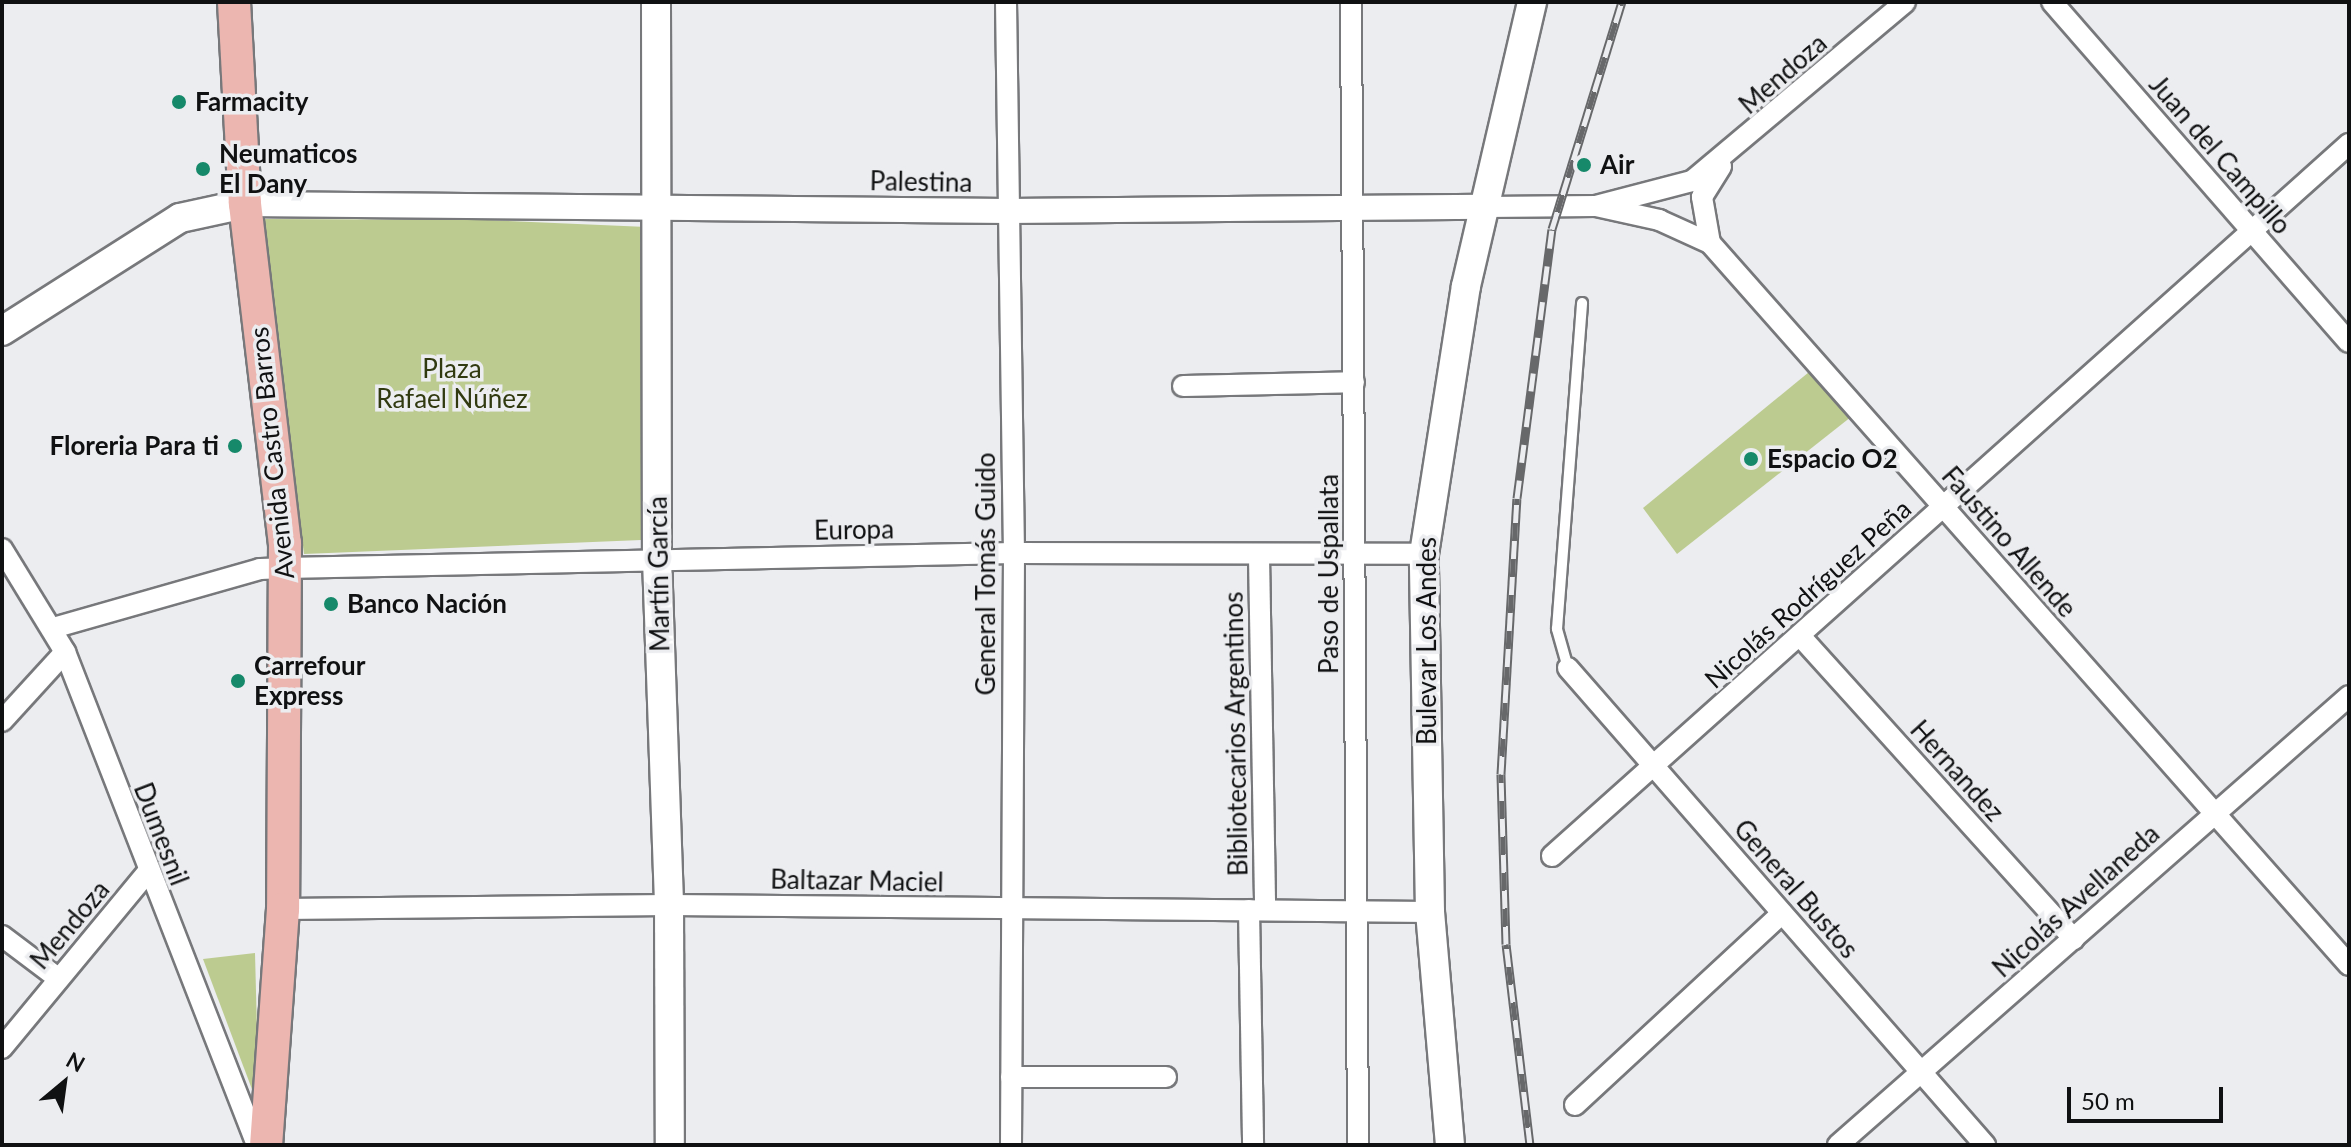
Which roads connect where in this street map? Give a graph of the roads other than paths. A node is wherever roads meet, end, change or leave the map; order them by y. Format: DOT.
graph roads {
  1 [pos="234,2"];
  2 [pos="656,2"];
  3 [pos="1006,2"];
  4 [pos="1351,2"];
  5 [pos="1532,2"];
  6 [pos="1905,2"];
  7 [pos="2052,2"];
  8 [pos="2349,144"];
  9 [pos="1731,153"];
  10 [pos="245,204"];
  11 [pos="659,206"];
  12 [pos="1596,206"];
  13 [pos="1485,207"];
  14 [pos="1354,208"];
  15 [pos="1008,211"];
  16 [pos="2250,229"];
  17 [pos="1710,243"];
  18 [pos="1582,303"];
  19 [pos="2,331"];
  20 [pos="2349,342"];
  21 [pos="1354,382"];
  22 [pos="1183,386"];
  23 [pos="1944,506"];
  24 [pos="2,549"];
  25 [pos="1014,553"];
  26 [pos="1356,554"];
  27 [pos="1424,554"];
  28 [pos="1259,556"];
  29 [pos="657,559"];
  30 [pos="285,568"];
  31 [pos="53,628"];
  32 [pos="1801,637"];
  33 [pos="65,652"];
  34 [pos="1568,668"];
  35 [pos="2349,696"];
  36 [pos="2,721"];
  37 [pos="1653,766"];
  38 [pos="2213,813"];
  39 [pos="1552,856"];
  40 [pos="147,873"];
  41 [pos="669,905"];
  42 [pos="283,909"];
  43 [pos="1011,909"];
  44 [pos="1356,909"];
  45 [pos="1257,910"];
  46 [pos="1430,912"];
  47 [pos="1782,913"];
  48 [pos="2,936"];
  49 [pos="2074,939"];
  50 [pos="2349,965"];
  51 [pos="59,979"];
  52 [pos="2,1048"];
  53 [pos="1921,1072"];
  54 [pos="1011,1077"];
  55 [pos="1166,1077"];
  56 [pos="1575,1105"];
  57 [pos="257,1145"];
  58 [pos="266,1145"];
  59 [pos="670,1145"];
  60 [pos="1011,1145"];
  61 [pos="1253,1145"];
  62 [pos="1358,1145"];
  63 [pos="1450,1145"];
  64 [pos="1838,1145"];
  65 [pos="1985,1145"];
  1 -- 10 [label="main road, Avenida Castro Barros"];
  2 -- 11 [label="main road, Martín García"];
  3 -- 15 [label="street, General Tomás Guido"];
  4 -- 14 [label="street, Paso de Uspallata"];
  5 -- 13 [label="main road, Bulevar Los Andes"];
  6 -- 9 [label="street, Mendoza"];
  7 -- 16 [label="street, Juan del Campillo"];
  8 -- 16 [label="street, Nicolás Rodríguez Peña"];
  9 -- 12 [label="street, Mendoza"];
  9 -- 17 [label="street, Mendoza"];
  10 -- 11 [label="street, Palestina"];
  10 -- 19 [label="main road"];
  10 -- 30 [label="main road, Avenida Castro Barros"];
  11 -- 15 [label="street, Palestina"];
  11 -- 29 [label="main road, Martín García"];
  12 -- 13 [label="street, Palestina"];
  12 -- 17 [label="street, Faustino Allende"];
  13 -- 14 [label="street, Palestina"];
  13 -- 27 [label="main road, Bulevar Los Andes"];
  14 -- 15 [label="street, Palestina"];
  14 -- 21 [label="street, Paso de Uspallata"];
  15 -- 25 [label="street, General Tomás Guido"];
  16 -- 20 [label="street, Juan del Campillo"];
  16 -- 23 [label="street, Nicolás Rodríguez Peña"];
  17 -- 23 [label="street, Faustino Allende"];
  18 -- 34 [label="lane"];
  21 -- 22 [label="street"];
  21 -- 26 [label="street, Paso de Uspallata"];
  23 -- 32 [label="street, Nicolás Rodríguez Peña"];
  23 -- 38 [label="street, Faustino Allende"];
  24 -- 31 [label="street, Dumesnil"];
  25 -- 28 [label="street, Europa"];
  25 -- 29 [label="street, Europa"];
  25 -- 43 [label="street, General Tomás Guido"];
  26 -- 27 [label="street, Europa"];
  26 -- 28 [label="street, Europa"];
  26 -- 44 [label="street, Paso de Uspallata"];
  27 -- 46 [label="main road, Bulevar Los Andes"];
  28 -- 45 [label="street, Bibliotecarios Argentinos"];
  29 -- 30 [label="street, Europa"];
  29 -- 41 [label="main road, Martín García"];
  30 -- 31 [label="street, Europa"];
  30 -- 42 [label="main road, Avenida Castro Barros"];
  31 -- 33 [label="street, Dumesnil"];
  32 -- 37 [label="street, Nicolás Rodríguez Peña"];
  32 -- 49 [label="street, Hernandez"];
  33 -- 36 [label="street"];
  33 -- 40 [label="street, Dumesnil"];
  34 -- 37 [label="street, General Bustos"];
  35 -- 38 [label="street, Nicolás Avellaneda"];
  37 -- 39 [label="street, Nicolás Rodríguez Peña"];
  37 -- 47 [label="street, General Bustos"];
  38 -- 49 [label="street, Nicolás Avellaneda"];
  38 -- 50 [label="street, Faustino Allende"];
  40 -- 51 [label="street, Mendoza"];
  40 -- 57 [label="street, Dumesnil"];
  41 -- 42 [label="street, Baltazar Maciel"];
  41 -- 43 [label="street, Baltazar Maciel"];
  41 -- 59 [label="main road, Martín García"];
  42 -- 58 [label="main road, Avenida Castro Barros"];
  43 -- 45 [label="street, Baltazar Maciel"];
  43 -- 54 [label="street, General Tomás Guido"];
  44 -- 45 [label="street, Baltazar Maciel"];
  44 -- 46 [label="street, Baltazar Maciel"];
  44 -- 62 [label="street, Paso de Uspallata"];
  45 -- 61 [label="street, Bibliotecarios Argentinos"];
  46 -- 63 [label="main road, Bulevar Los Andes"];
  47 -- 53 [label="street, General Bustos"];
  47 -- 56 [label="street"];
  48 -- 51 [label="street"];
  49 -- 53 [label="street, Nicolás Avellaneda"];
  51 -- 52 [label="street, Mendoza"];
  53 -- 64 [label="street, Nicolás Avellaneda"];
  53 -- 65 [label="street, General Bustos"];
  54 -- 55 [label="street"];
  54 -- 60 [label="street, General Tomás Guido"];
}
